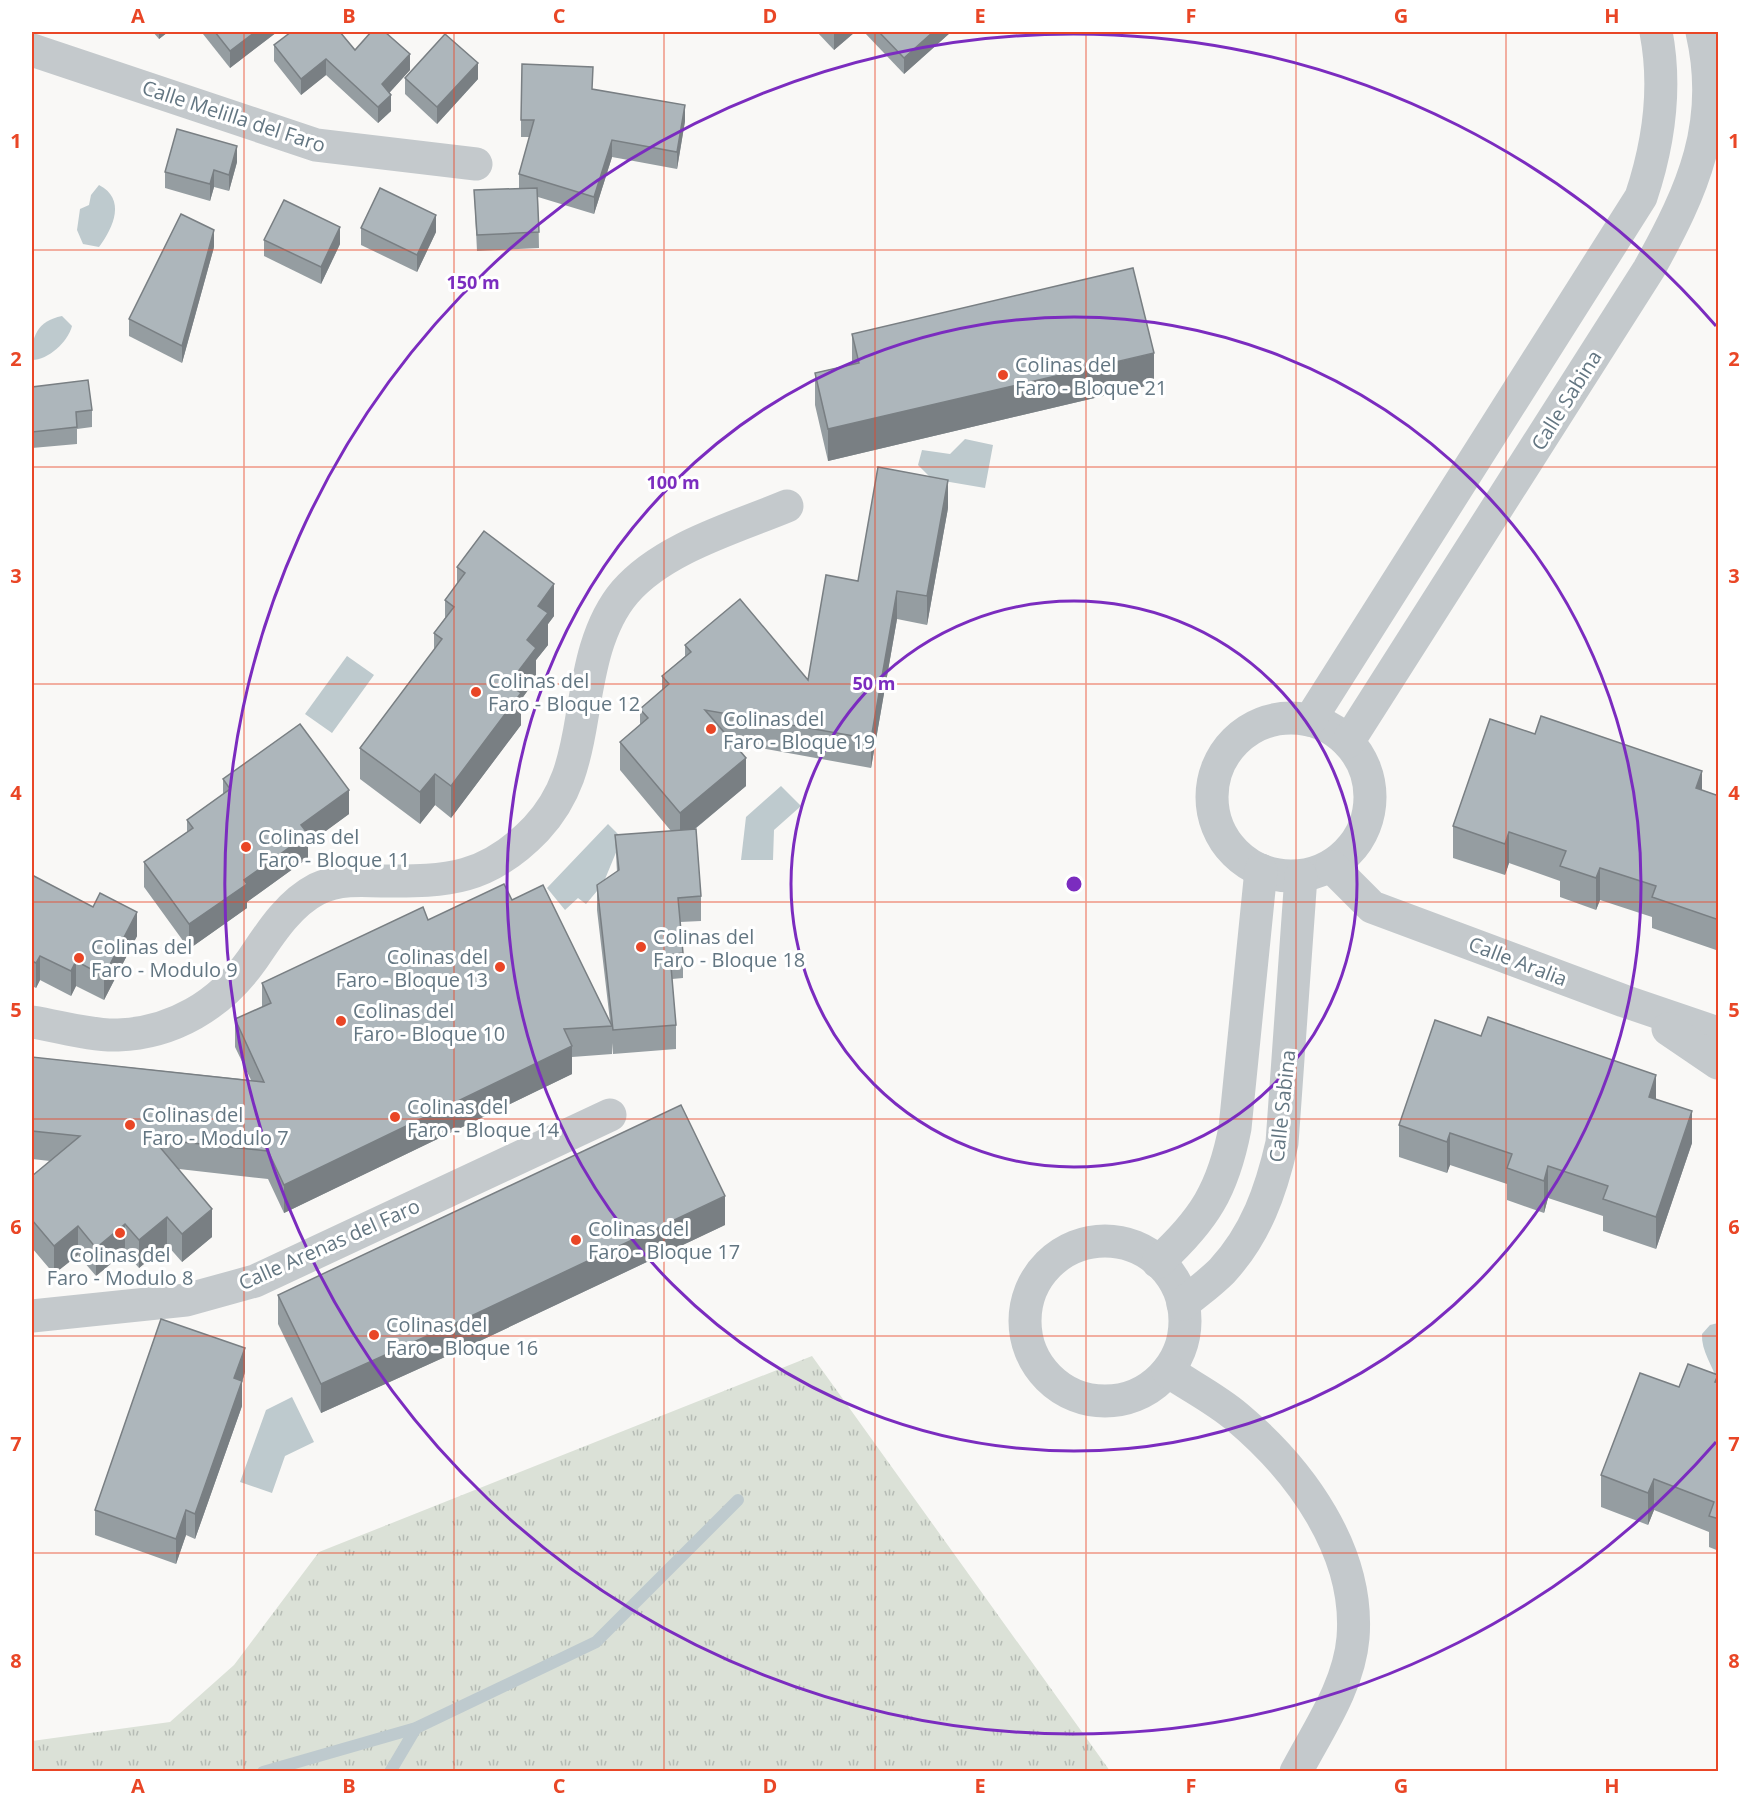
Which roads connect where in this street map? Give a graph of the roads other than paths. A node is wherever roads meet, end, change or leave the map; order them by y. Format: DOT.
graph roads {
  1 [pos="1656,32"];
  2 [pos="1702,32"];
  3 [pos="32,50"];
  4 [pos="476,164"];
  5 [pos="787,506"];
  6 [pos="1310,720"];
  7 [pos="1348,742"];
  8 [pos="1332,867"];
  9 [pos="1261,870"];
  10 [pos="1301,876"];
  11 [pos="1624,1001"];
  12 [pos="32,1022"];
  13 [pos="1719,1033"];
  14 [pos="1719,1063"];
  15 [pos="610,1115"];
  16 [pos="1158,1262"];
  17 [pos="1183,1304"];
  18 [pos="32,1316"];
  19 [pos="1168,1371"];
  20 [pos="1296,1772"];
  1 -- 6 [label="street"];
  2 -- 7 [label="street, Calle Sabina"];
  3 -- 4 [label="street, Calle Melilla del Faro"];
  5 -- 12 [label="street"];
  6 -- 7 [label="street"];
  6 -- 9 [label="street"];
  7 -- 8 [label="street"];
  8 -- 10 [label="street"];
  8 -- 11 [label="street, Calle Aralia"];
  9 -- 10 [label="street"];
  9 -- 16 [label="street"];
  10 -- 17 [label="street, Calle Sabina"];
  11 -- 13 [label="street, Calle Aralia"];
  11 -- 14 [label="street"];
  15 -- 18 [label="street, Calle Arenas del Faro"];
  16 -- 17 [label="street"];
  16 -- 19 [label="street"];
  17 -- 19 [label="street"];
  19 -- 20 [label="street"];
}
